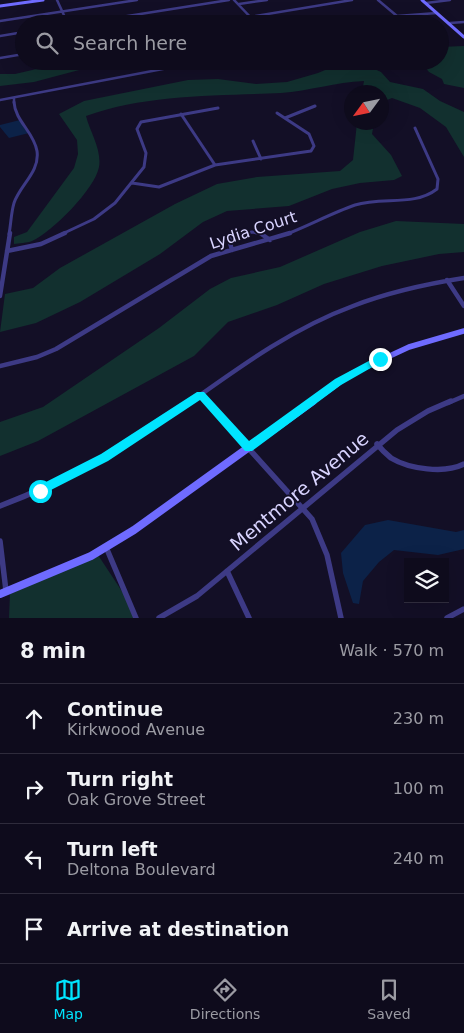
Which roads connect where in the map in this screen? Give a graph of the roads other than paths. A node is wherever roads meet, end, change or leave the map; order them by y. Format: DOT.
graph roads {
  1 [pos="43,0"];
  2 [pos="57,0"];
  3 [pos="137,0"];
  4 [pos="229,0"];
  5 [pos="234,0"];
  6 [pos="267,0"];
  7 [pos="352,0"];
  8 [pos="378,0"];
  9 [pos="422,0"];
  10 [pos="450,0"];
  11 [pos="428,2"];
  12 [pos="239,4"];
  13 [pos="0,6"];
  14 [pos="62,11"];
  15 [pos="437,13"];
  16 [pos="34,15"];
  17 [pos="64,15"];
  18 [pos="134,15"];
  19 [pos="248,15"];
  20 [pos="262,15"];
  21 [pos="395,15"];
  22 [pos="410,15"];
  23 [pos="440,15"];
  24 [pos="442,15"];
  25 [pos="15,18"];
  26 [pos="0,20"];
  27 [pos="449,21"];
  28 [pos="449,22"];
  29 [pos="464,23"];
  30 [pos="453,25"];
  31 [pos="464,32"];
  32 [pos="15,34"];
  33 [pos="0,36"];
  34 [pos="464,36"];
  35 [pos="15,56"];
  36 [pos="0,58"];
  37 [pos="158,70"];
  38 [pos="14,98"];
  39 [pos="0,100"];
  40 [pos="316,106"];
  41 [pos="218,108"];
  42 [pos="181,114"];
  43 [pos="277,114"];
  44 [pos="285,118"];
  45 [pos="415,128"];
  46 [pos="254,142"];
  47 [pos="261,158"];
  48 [pos="215,165"];
  49 [pos="132,183"];
  50 [pos="270,240"];
  51 [pos="232,250"];
  52 [pos="7,251"];
  53 [pos="2,275"];
  54 [pos="464,278"];
  55 [pos="447,280"];
  56 [pos="0,296"];
  57 [pos="464,306"];
  58 [pos="464,331"];
  59 [pos="0,366"];
  60 [pos="200,394"];
  61 [pos="464,396"];
  62 [pos="376,444"];
  63 [pos="249,447"];
  64 [pos="464,464"];
  65 [pos="0,506"];
  66 [pos="302,507"];
  67 [pos="0,541"];
  68 [pos="106,547"];
  69 [pos="226,571"];
  70 [pos="3,594"];
  71 [pos="464,609"];
  72 [pos="136,618"];
  73 [pos="159,618"];
  74 [pos="249,618"];
  75 [pos="341,618"];
  76 [pos="447,618"];
  1 -- 13 [label="main road"];
  2 -- 14 [label="street"];
  3 -- 14 [label="street"];
  4 -- 18 [label="street"];
  5 -- 12 [label="street"];
  6 -- 12 [label="street"];
  7 -- 20 [label="street"];
  8 -- 21 [label="street"];
  9 -- 11 [label="main road"];
  10 -- 11 [label="street"];
  11 -- 15 [label="main road"];
  11 -- 24 [label="main road"];
  12 -- 19 [label="street"];
  14 -- 16 [label="street"];
  14 -- 17 [label="street"];
  15 -- 22 [label="street"];
  15 -- 23 [label="main road"];
  25 -- 26 [label="street"];
  27 -- 30 [label="main road"];
  28 -- 30 [label="main road"];
  29 -- 30 [label="street"];
  30 -- 31 [label="main road"];
  30 -- 34 [label="main road"];
  32 -- 33 [label="street"];
  35 -- 36 [label="street"];
  37 -- 38 [label="street"];
  38 -- 39 [label="street"];
  38 -- 52 [label="street"];
  40 -- 44 [label="street"];
  41 -- 42 [label="street"];
  42 -- 48 [label="street"];
  42 -- 49 [label="street"];
  43 -- 44 [label="street"];
  44 -- 47 [label="street"];
  45 -- 50 [label="street, Lydia Court"];
  46 -- 47 [label="street"];
  47 -- 48 [label="street"];
  48 -- 49 [label="street"];
  49 -- 52 [label="street"];
  50 -- 51 [label="street, Lydia Court"];
  50 -- 51 [label="street"];
  51 -- 59 [label="street, Lydia Court"];
  52 -- 53 [label="street"];
  53 -- 56 [label="street"];
  54 -- 55 [label="street"];
  55 -- 57 [label="street"];
  55 -- 60 [label="street"];
  58 -- 63 [label="main road"];
  60 -- 63 [label="street"];
  60 -- 65 [label="street"];
  61 -- 62 [label="street, Mentmore Avenue"];
  62 -- 64 [label="street"];
  62 -- 66 [label="street, Mentmore Avenue"];
  63 -- 66 [label="street"];
  63 -- 68 [label="main road"];
  66 -- 69 [label="street, Mentmore Avenue"];
  66 -- 75 [label="street"];
  67 -- 70 [label="street"];
  68 -- 70 [label="main road"];
  68 -- 72 [label="street"];
  69 -- 73 [label="street, Mentmore Avenue"];
  69 -- 74 [label="street"];
  71 -- 76 [label="street"];
}
